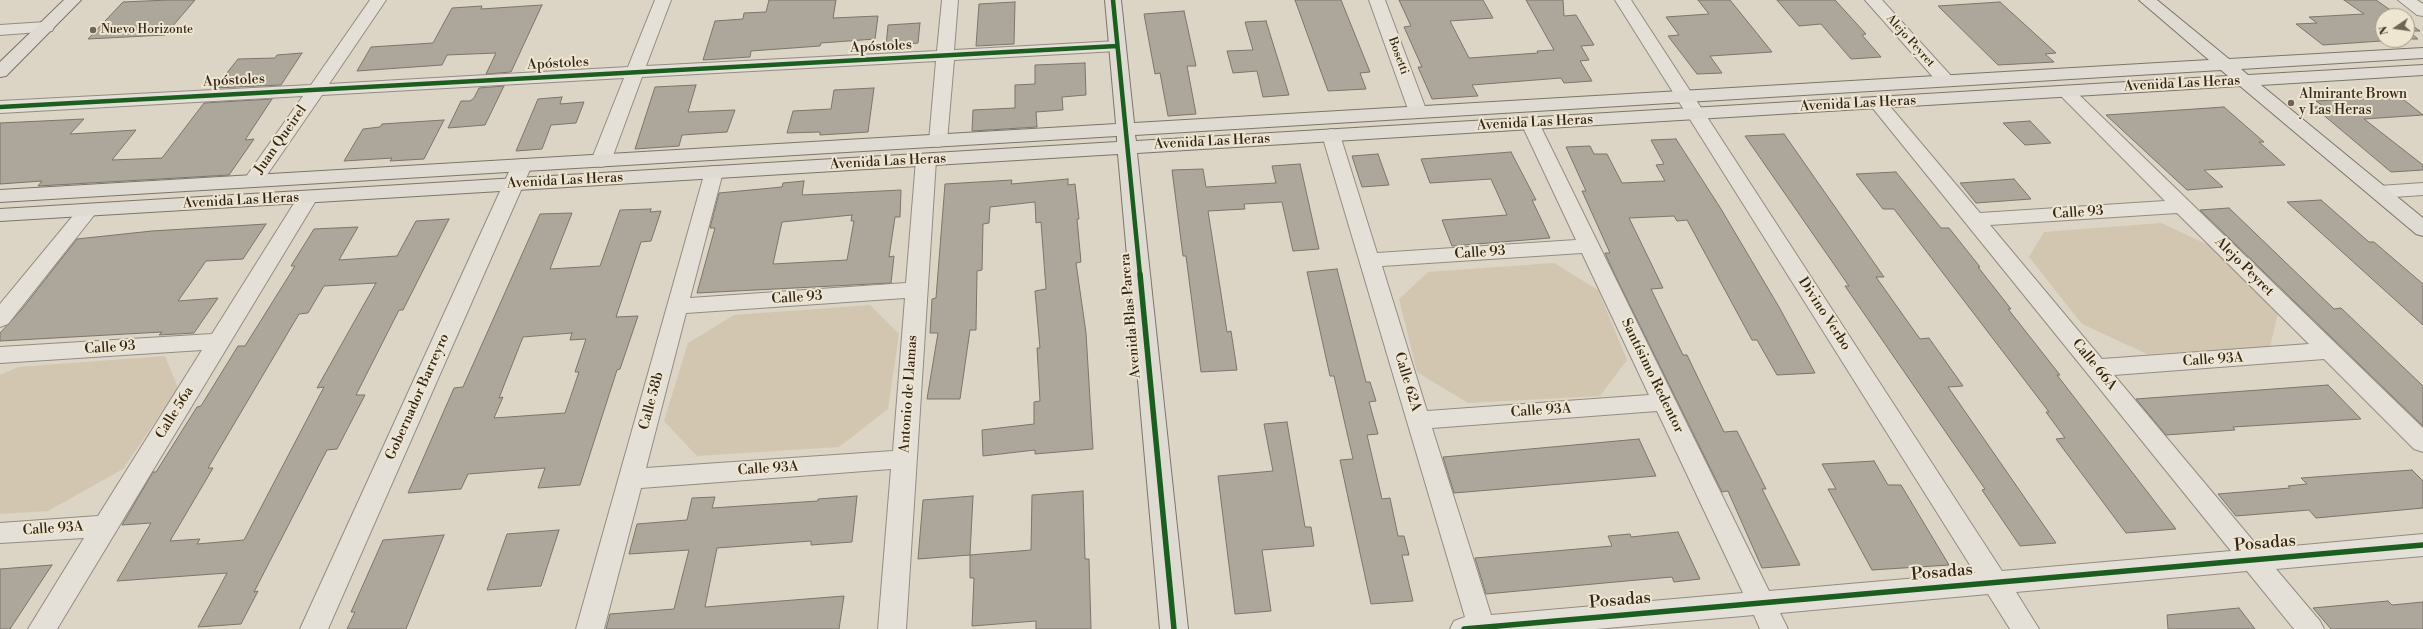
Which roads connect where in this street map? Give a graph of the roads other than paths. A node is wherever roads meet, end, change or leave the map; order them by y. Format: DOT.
graph roads {
  1 [pos="73,0"];
  2 [pos="378,0"];
  3 [pos="663,0"];
  4 [pos="950,0"];
  5 [pos="1113,0"];
  6 [pos="1377,0"];
  7 [pos="1623,0"];
  8 [pos="1873,0"];
  9 [pos="2147,0"];
  10 [pos="2406,0"];
  11 [pos="2423,11"];
  12 [pos="46,27"];
  13 [pos="0,30"];
  14 [pos="1117,46"];
  15 [pos="2423,53"];
  16 [pos="946,55"];
  17 [pos="2225,65"];
  18 [pos="2423,70"];
  19 [pos="0,72"];
  20 [pos="636,72"];
  21 [pos="2244,80"];
  22 [pos="1947,82"];
  23 [pos="317,89"];
  24 [pos="2065,91"];
  25 [pos="1877,102"];
  26 [pos="1690,105"];
  27 [pos="0,107"];
  28 [pos="1418,112"];
  29 [pos="1530,123"];
  30 [pos="1331,135"];
  31 [pos="1126,139"];
  32 [pos="932,150"];
  33 [pos="601,161"];
  34 [pos="713,172"];
  35 [pos="518,175"];
  36 [pos="253,181"];
  37 [pos="2423,189"];
  38 [pos="2379,192"];
  39 [pos="0,196"];
  40 [pos="308,197"];
  41 [pos="2182,206"];
  42 [pos="88,210"];
  43 [pos="0,215"];
  44 [pos="1974,220"];
  45 [pos="2423,229"];
  46 [pos="1590,246"];
  47 [pos="1370,260"];
  48 [pos="917,290"];
  49 [pos="678,306"];
  50 [pos="0,319"];
  51 [pos="220,341"];
  52 [pos="2329,351"];
  53 [pos="0,355"];
  54 [pos="2096,368"];
  55 [pos="1665,402"];
  56 [pos="1418,420"];
  57 [pos="2423,443"];
  58 [pos="905,459"];
  59 [pos="631,479"];
  60 [pos="106,526"];
  61 [pos="0,533"];
  62 [pos="2423,545"];
  63 [pos="2253,560"];
  64 [pos="1995,582"];
  65 [pos="1761,603"];
  66 [pos="1476,628"];
  67 [pos="42,629"];
  68 [pos="314,629"];
  69 [pos="590,629"];
  70 [pos="892,629"];
  71 [pos="1174,629"];
  72 [pos="1774,629"];
  73 [pos="2025,629"];
  74 [pos="2310,629"];
  1 -- 12 [label="main road"];
  2 -- 23 [label="street, Juan Queirel"];
  3 -- 20 [label="street"];
  4 -- 16 [label="street, Antonio de Llamas"];
  5 -- 14 [label="main road, Avenida Blas Parera"];
  6 -- 28 [label="street, Bosetti"];
  7 -- 26 [label="street, Divino Verbo"];
  8 -- 22 [label="street, Alejo Peyret"];
  9 -- 17 [label="main road"];
  10 -- 11 [label="street"];
  12 -- 13 [label="street"];
  12 -- 19 [label="main road"];
  14 -- 16 [label="street, Apóstoles"];
  14 -- 31 [label="main road, Avenida Blas Parera"];
  15 -- 17 [label="main road, Avenida Las Heras"];
  16 -- 20 [label="street, Apóstoles"];
  16 -- 32 [label="street, Antonio de Llamas"];
  17 -- 21 [label="main road"];
  17 -- 22 [label="main road, Avenida Las Heras"];
  18 -- 21 [label="main road, Avenida Las Heras"];
  20 -- 23 [label="street, Apóstoles"];
  20 -- 33 [label="street"];
  21 -- 24 [label="main road, Avenida Las Heras"];
  21 -- 38 [label="main road"];
  22 -- 26 [label="main road, Avenida Las Heras"];
  23 -- 27 [label="street, Apóstoles"];
  23 -- 36 [label="street, Juan Queirel"];
  24 -- 25 [label="main road, Avenida Las Heras"];
  24 -- 41 [label="street, Alejo Peyret"];
  25 -- 26 [label="main road, Avenida Las Heras"];
  25 -- 44 [label="street, Calle 66A"];
  26 -- 28 [label="main road, Avenida Las Heras"];
  26 -- 29 [label="main road, Avenida Las Heras"];
  26 -- 64 [label="street, Divino Verbo"];
  28 -- 31 [label="main road, Avenida Las Heras"];
  29 -- 30 [label="main road, Avenida Las Heras"];
  29 -- 46 [label="street, Santísimo Redentor"];
  30 -- 31 [label="main road, Avenida Las Heras"];
  30 -- 47 [label="street, Calle 62A"];
  31 -- 32 [label="main road, Avenida Las Heras"];
  31 -- 71 [label="main road, Avenida Blas Parera"];
  32 -- 33 [label="main road, Avenida Las Heras"];
  32 -- 34 [label="main road, Avenida Las Heras"];
  32 -- 48 [label="street, Antonio de Llamas"];
  33 -- 35 [label="main road, Avenida Las Heras"];
  34 -- 35 [label="main road, Avenida Las Heras"];
  34 -- 49 [label="street, Calle 58b"];
  35 -- 36 [label="main road, Avenida Las Heras"];
  35 -- 40 [label="main road, Avenida Las Heras"];
  35 -- 68 [label="street, Gobernador Barreyro"];
  36 -- 39 [label="main road, Avenida Las Heras"];
  37 -- 38 [label="street"];
  38 -- 45 [label="main road"];
  40 -- 42 [label="main road, Avenida Las Heras"];
  40 -- 51 [label="street, Calle 56a"];
  41 -- 44 [label="street, Calle 93"];
  41 -- 52 [label="street, Alejo Peyret"];
  42 -- 43 [label="main road, Avenida Las Heras"];
  42 -- 50 [label="street"];
  44 -- 54 [label="street, Calle 66A"];
  46 -- 47 [label="street, Calle 93"];
  46 -- 55 [label="street, Santísimo Redentor"];
  47 -- 56 [label="street, Calle 62A"];
  48 -- 49 [label="street, Calle 93"];
  48 -- 58 [label="street, Antonio de Llamas"];
  49 -- 59 [label="street, Calle 58b"];
  51 -- 53 [label="street, Calle 93"];
  51 -- 60 [label="street, Calle 56a"];
  52 -- 54 [label="street, Calle 93A"];
  52 -- 57 [label="street, Alejo Peyret"];
  54 -- 63 [label="street, Calle 66A"];
  55 -- 56 [label="street, Calle 93A"];
  55 -- 65 [label="street, Santísimo Redentor"];
  56 -- 66 [label="street, Calle 62A"];
  58 -- 59 [label="street, Calle 93A"];
  58 -- 70 [label="street, Antonio de Llamas"];
  59 -- 69 [label="street, Calle 58b"];
  60 -- 61 [label="street, Calle 93A"];
  60 -- 67 [label="street, Calle 56a"];
  62 -- 63 [label="street, Posadas"];
  63 -- 64 [label="street, Posadas"];
  63 -- 74 [label="street, Calle 66A"];
  64 -- 65 [label="street, Posadas"];
  64 -- 73 [label="street, Divino Verbo"];
  65 -- 66 [label="street, Posadas"];
  65 -- 72 [label="street, Santísimo Redentor"];
}
